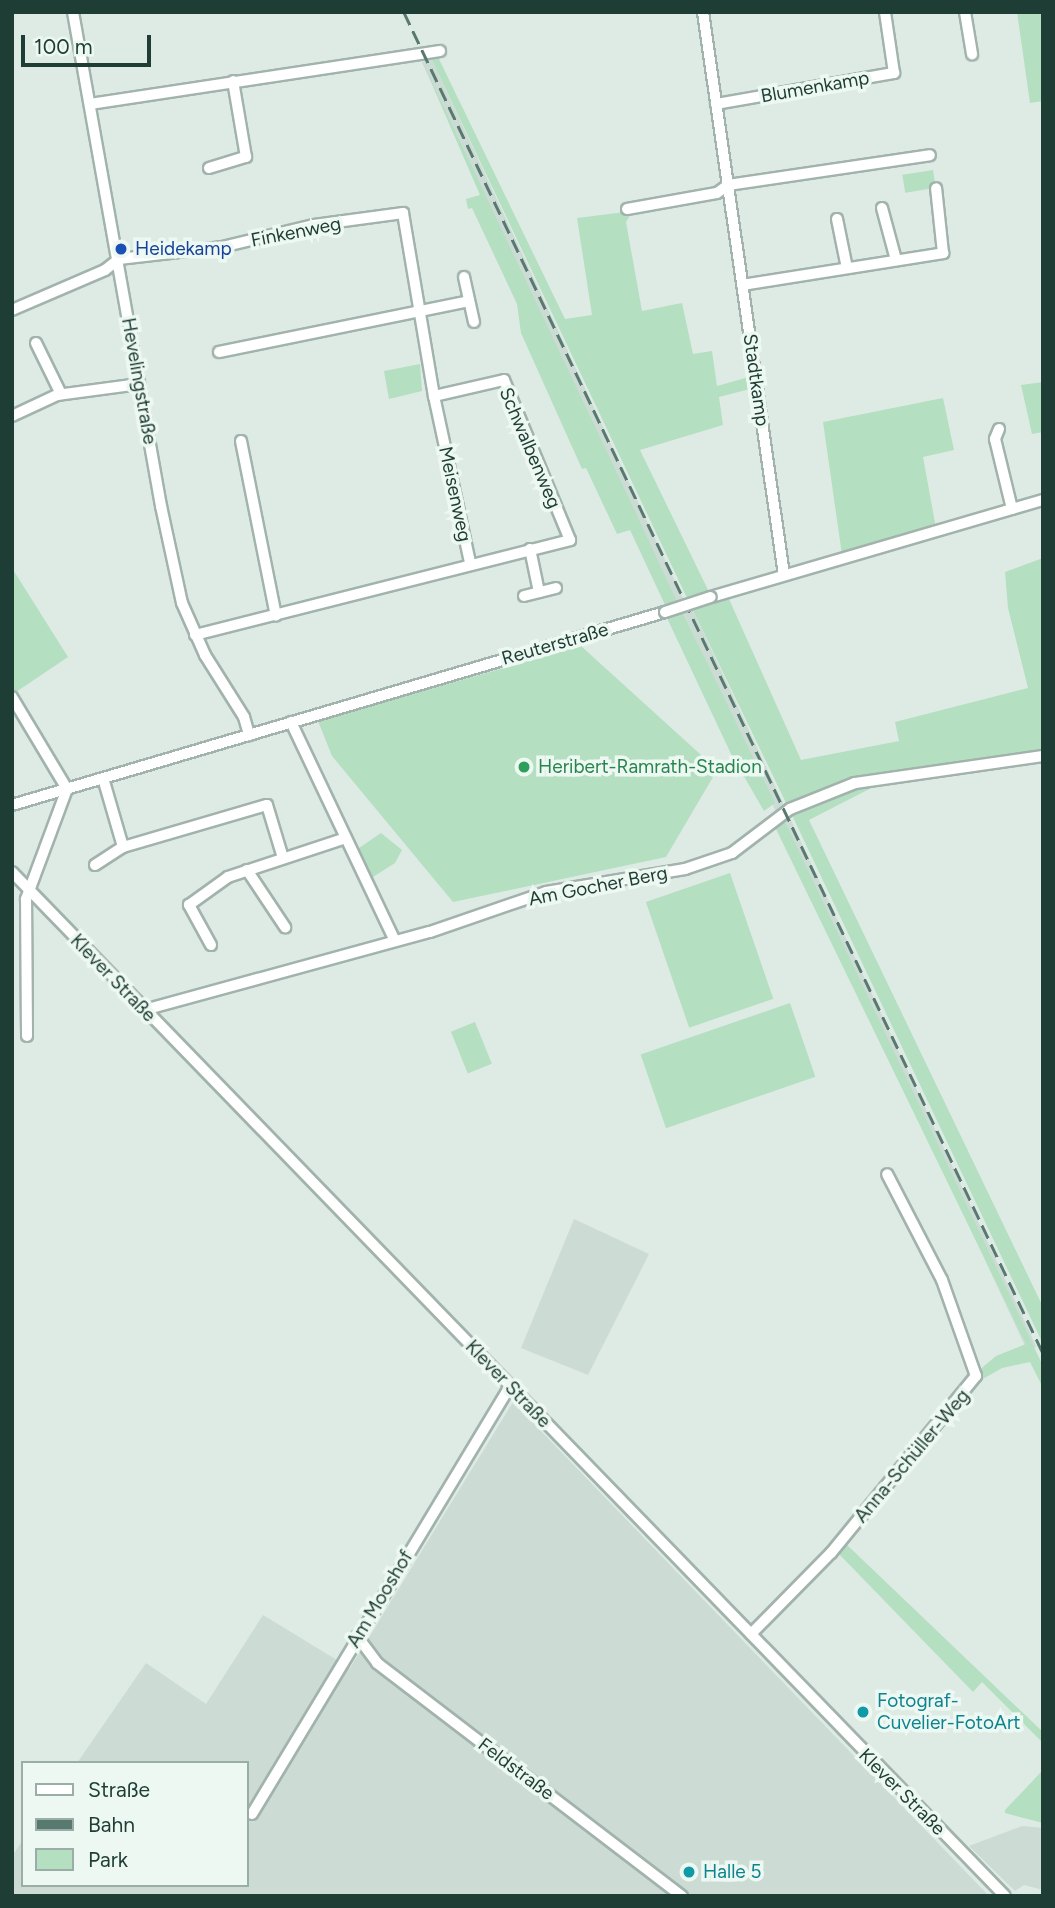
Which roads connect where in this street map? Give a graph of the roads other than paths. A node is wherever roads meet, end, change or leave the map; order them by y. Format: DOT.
graph roads {
  1 [pos="74,12"];
  2 [pos="703,12"];
  3 [pos="885,12"];
  4 [pos="965,12"];
  5 [pos="440,51"];
  6 [pos="972,54"];
  7 [pos="233,81"];
  8 [pos="90,104"];
  9 [pos="716,104"];
  10 [pos="930,155"];
  11 [pos="209,168"];
  12 [pos="728,185"];
  13 [pos="936,188"];
  14 [pos="882,208"];
  15 [pos="626,209"];
  16 [pos="390,215"];
  17 [pos="837,219"];
  18 [pos="119,259"];
  19 [pos="896,260"];
  20 [pos="846,268"];
  21 [pos="464,277"];
  22 [pos="742,285"];
  23 [pos="469,300"];
  24 [pos="12,310"];
  25 [pos="418,310"];
  26 [pos="474,322"];
  27 [pos="36,343"];
  28 [pos="219,352"];
  29 [pos="139,384"];
  30 [pos="61,394"];
  31 [pos="434,396"];
  32 [pos="12,416"];
  33 [pos="999,429"];
  34 [pos="241,441"];
  35 [pos="1043,500"];
  36 [pos="1012,509"];
  37 [pos="530,549"];
  38 [pos="470,562"];
  39 [pos="784,575"];
  40 [pos="556,588"];
  41 [pos="540,592"];
  42 [pos="524,596"];
  43 [pos="276,616"];
  44 [pos="195,635"];
  45 [pos="12,697"];
  46 [pos="16,711"];
  47 [pos="291,722"];
  48 [pos="249,735"];
  49 [pos="1043,756"];
  50 [pos="103,778"];
  51 [pos="67,789"];
  52 [pos="12,805"];
  53 [pos="346,838"];
  54 [pos="123,847"];
  55 [pos="283,858"];
  56 [pos="95,865"];
  57 [pos="247,870"];
  58 [pos="12,872"];
  59 [pos="29,890"];
  60 [pos="285,927"];
  61 [pos="396,941"];
  62 [pos="211,945"];
  63 [pos="144,1010"];
  64 [pos="27,1036"];
  65 [pos="887,1174"];
  66 [pos="510,1386"];
  67 [pos="751,1634"];
  68 [pos="358,1636"];
  69 [pos="253,1814"];
  70 [pos="682,1896"];
  71 [pos="1005,1896"];
  1 -- 8 [label="street, Hevelingstraße"];
  2 -- 9 [label="street, Stadtkamp"];
  3 -- 9 [label="street, Blumenkamp"];
  4 -- 6 [label="street"];
  5 -- 7 [label="street"];
  7 -- 8 [label="street"];
  7 -- 11 [label="street"];
  8 -- 18 [label="street, Hevelingstraße"];
  9 -- 12 [label="street, Stadtkamp"];
  10 -- 12 [label="street"];
  12 -- 15 [label="street"];
  12 -- 22 [label="street, Stadtkamp"];
  13 -- 19 [label="street"];
  14 -- 19 [label="street"];
  16 -- 18 [label="street, Finkenweg"];
  16 -- 25 [label="street, Meisenweg"];
  17 -- 20 [label="street"];
  18 -- 24 [label="street"];
  18 -- 29 [label="street, Hevelingstraße"];
  19 -- 20 [label="street"];
  20 -- 22 [label="street"];
  21 -- 23 [label="street"];
  22 -- 39 [label="street, Stadtkamp"];
  23 -- 25 [label="street"];
  23 -- 26 [label="street"];
  25 -- 28 [label="street"];
  25 -- 31 [label="street, Meisenweg"];
  27 -- 30 [label="street"];
  29 -- 30 [label="street"];
  29 -- 44 [label="street, Hevelingstraße"];
  30 -- 32 [label="street"];
  31 -- 37 [label="street, Schwalbenweg"];
  31 -- 38 [label="street, Meisenweg"];
  33 -- 36 [label="street"];
  34 -- 43 [label="street"];
  35 -- 36 [label="street, Reuterstraße"];
  36 -- 39 [label="street, Reuterstraße"];
  37 -- 38 [label="street, Schwalbenweg"];
  37 -- 41 [label="street"];
  38 -- 43 [label="street, Meisenweg"];
  39 -- 47 [label="street, Reuterstraße, bridge"];
  40 -- 41 [label="street"];
  41 -- 42 [label="street"];
  43 -- 44 [label="street, Meisenweg"];
  44 -- 48 [label="street, Hevelingstraße"];
  45 -- 46 [label="street"];
  46 -- 51 [label="street"];
  47 -- 48 [label="street, Reuterstraße"];
  47 -- 53 [label="street"];
  48 -- 50 [label="street, Reuterstraße"];
  49 -- 61 [label="street, Am Gocher Berg"];
  50 -- 51 [label="street, Reuterstraße"];
  50 -- 54 [label="street"];
  51 -- 52 [label="street, Reuterstraße"];
  51 -- 59 [label="street"];
  53 -- 55 [label="street"];
  53 -- 61 [label="street"];
  54 -- 55 [label="street"];
  54 -- 56 [label="street"];
  55 -- 57 [label="street"];
  57 -- 60 [label="street"];
  57 -- 62 [label="street"];
  58 -- 59 [label="street, Klever Straße"];
  59 -- 63 [label="street, Klever Straße"];
  59 -- 64 [label="street"];
  61 -- 63 [label="street, Am Gocher Berg"];
  63 -- 66 [label="street, Klever Straße"];
  65 -- 67 [label="street, Anna-Schüller-Weg"];
  66 -- 67 [label="street, Klever Straße"];
  66 -- 68 [label="street, Am Mooshof"];
  67 -- 71 [label="street, Klever Straße"];
  68 -- 69 [label="street, Am Mooshof"];
  68 -- 70 [label="street, Feldstraße"];
}
